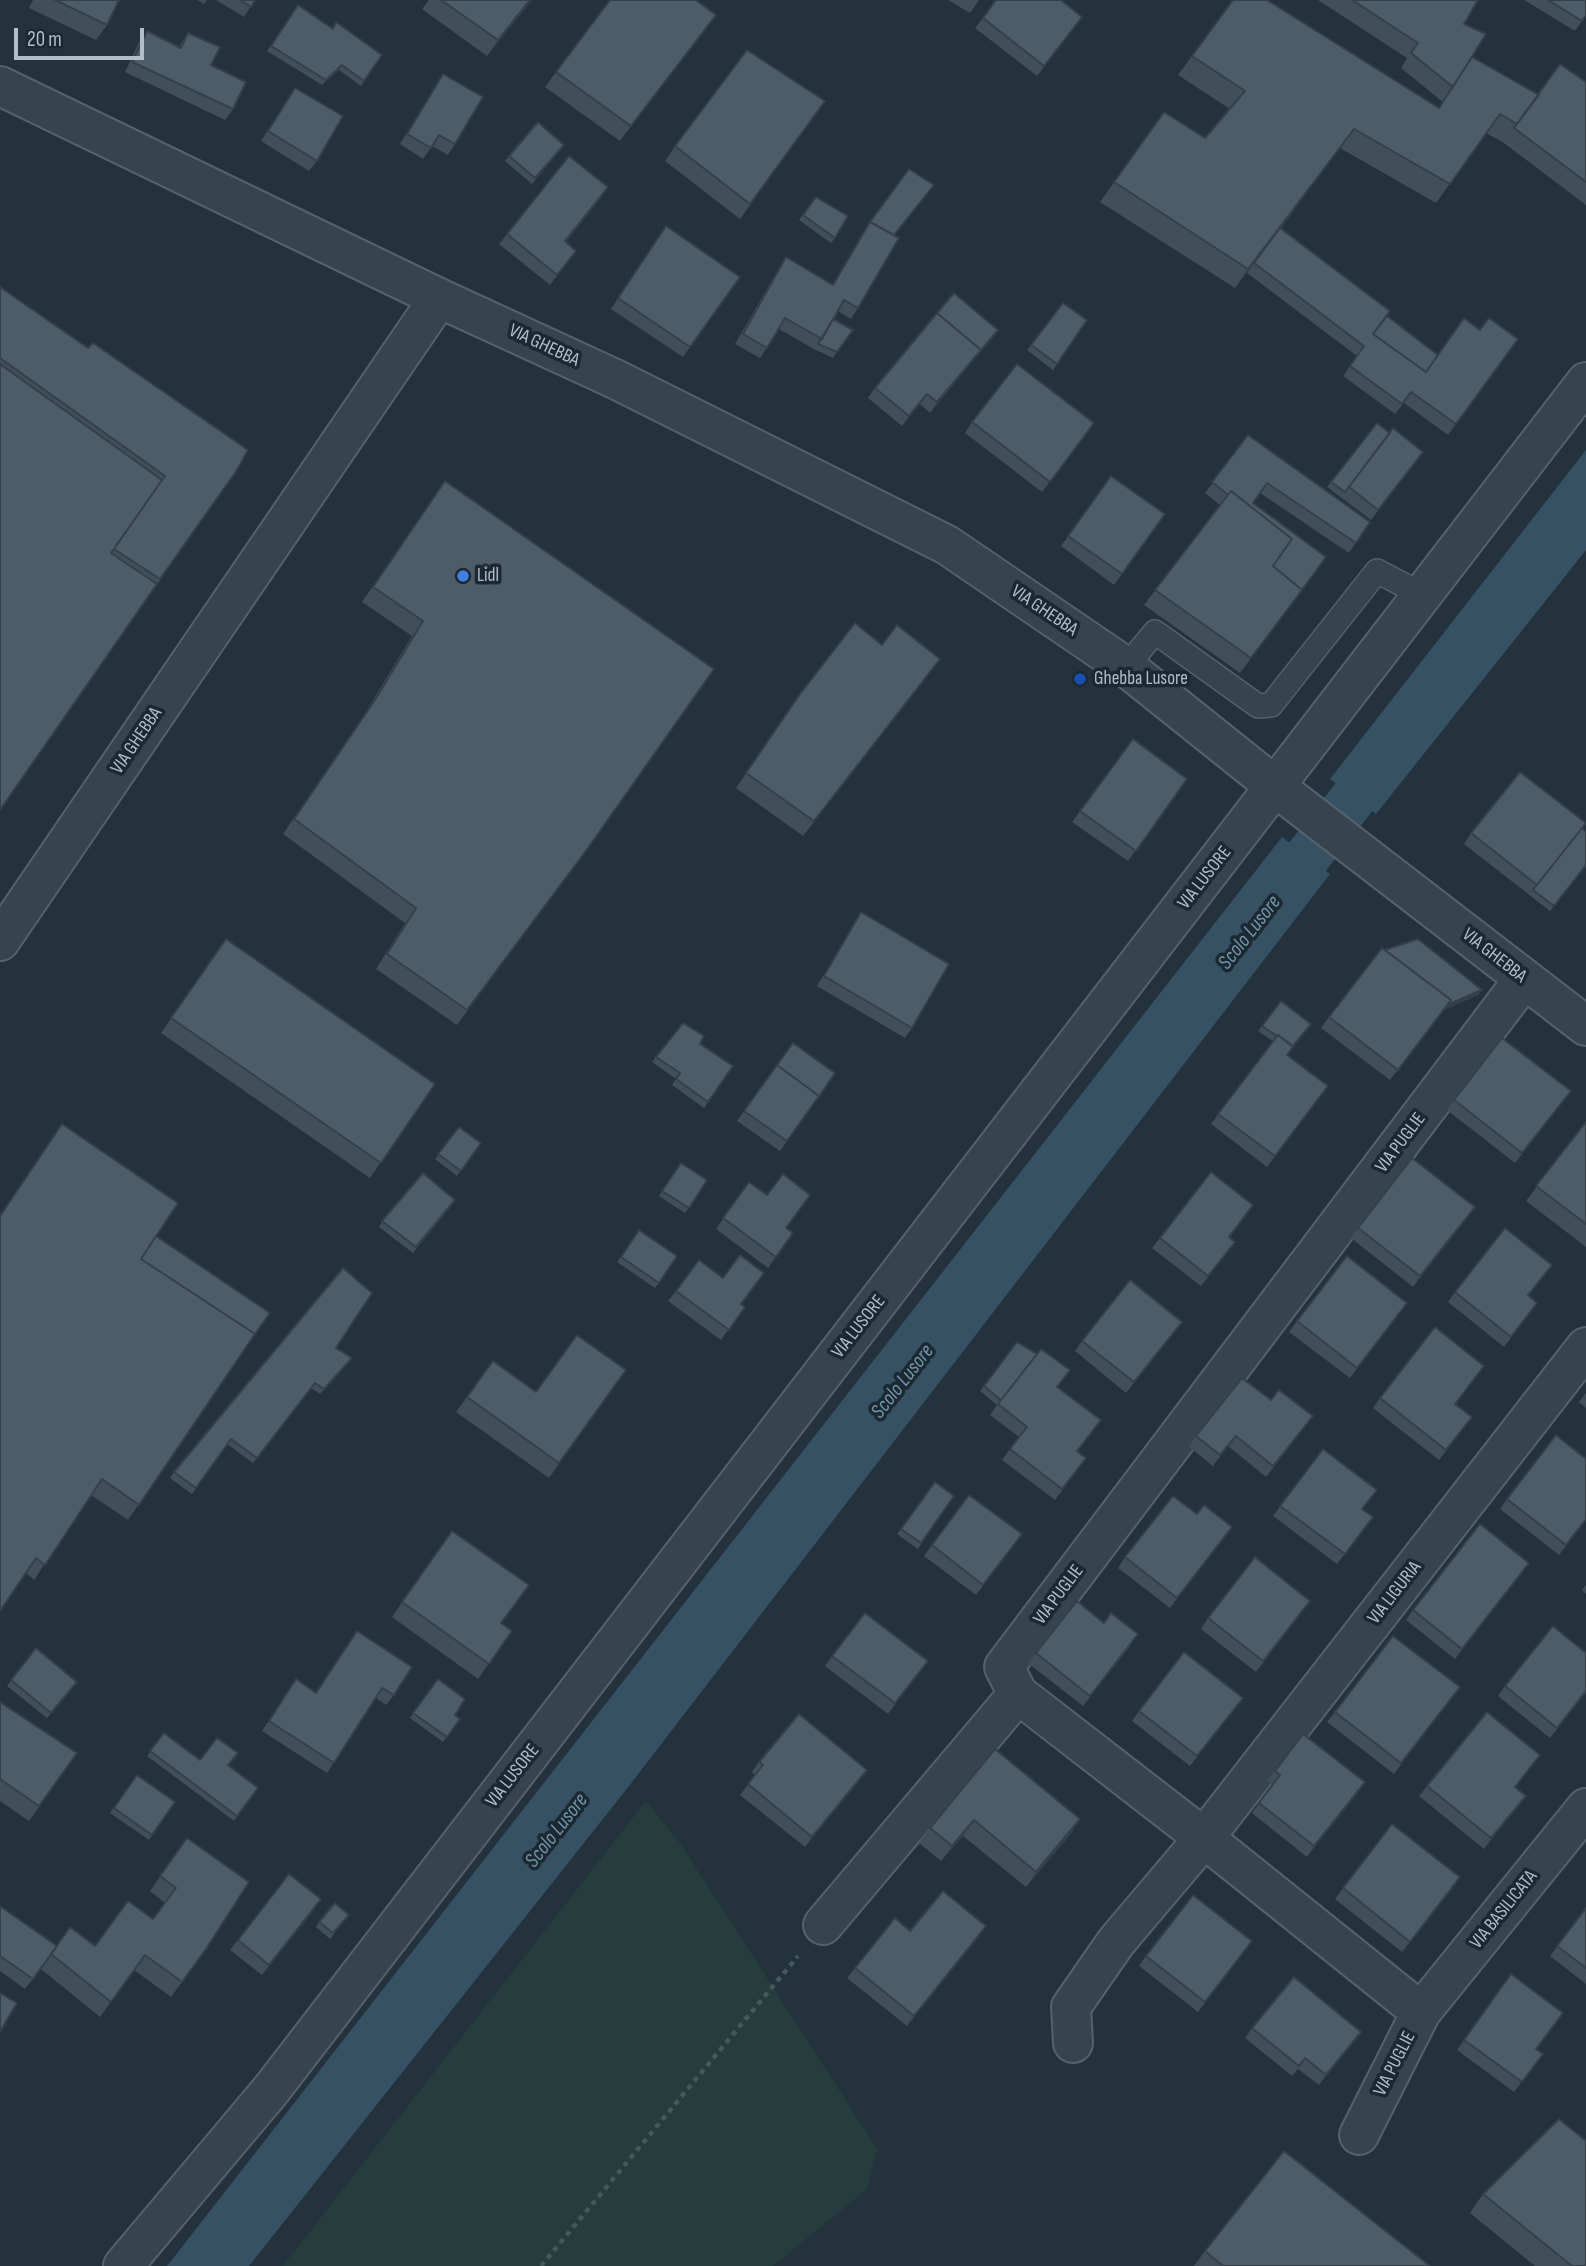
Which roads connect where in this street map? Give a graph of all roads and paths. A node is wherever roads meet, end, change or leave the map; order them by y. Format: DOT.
graph roads {
  1 [pos="0,86"];
  2 [pos="439,298"];
  3 [pos="1586,382"];
  4 [pos="1421,594"];
  5 [pos="1126,667"];
  6 [pos="1281,791"];
  7 [pos="0,941"];
  8 [pos="1524,979"];
  9 [pos="1586,1026"];
  10 [pos="1586,1347"];
  11 [pos="1018,1694"];
  12 [pos="1586,1808"];
  13 [pos="1204,1838"];
  14 [pos="823,1925"];
  15 [pos="1422,2012"];
  16 [pos="1073,2043"];
  17 [pos="1359,2135"];
  18 [pos="123,2266"];
  19 [pos="541,2266"];
  1 -- 2 [label="street, VIA GHEBBA"];
  2 -- 5 [label="street, VIA GHEBBA"];
  2 -- 7 [label="street, VIA GHEBBA"];
  3 -- 4 [label="street, VIA LUSORE"];
  4 -- 5 [label="lane"];
  4 -- 6 [label="street, VIA LUSORE"];
  5 -- 6 [label="street, VIA GHEBBA"];
  6 -- 8 [label="street, VIA GHEBBA"];
  6 -- 18 [label="street, VIA LUSORE"];
  8 -- 9 [label="street, VIA GHEBBA"];
  8 -- 11 [label="street, VIA PUGLIE"];
  10 -- 13 [label="street, VIA LIGURIA"];
  11 -- 13 [label="street, VIA PUGLIE"];
  11 -- 14 [label="street"];
  12 -- 15 [label="street, VIA BASILICATA"];
  13 -- 15 [label="street, VIA PUGLIE"];
  13 -- 16 [label="street, VIA LIGURIA"];
  14 -- 19 [label="path"];
  15 -- 17 [label="street, VIA PUGLIE"];
}
